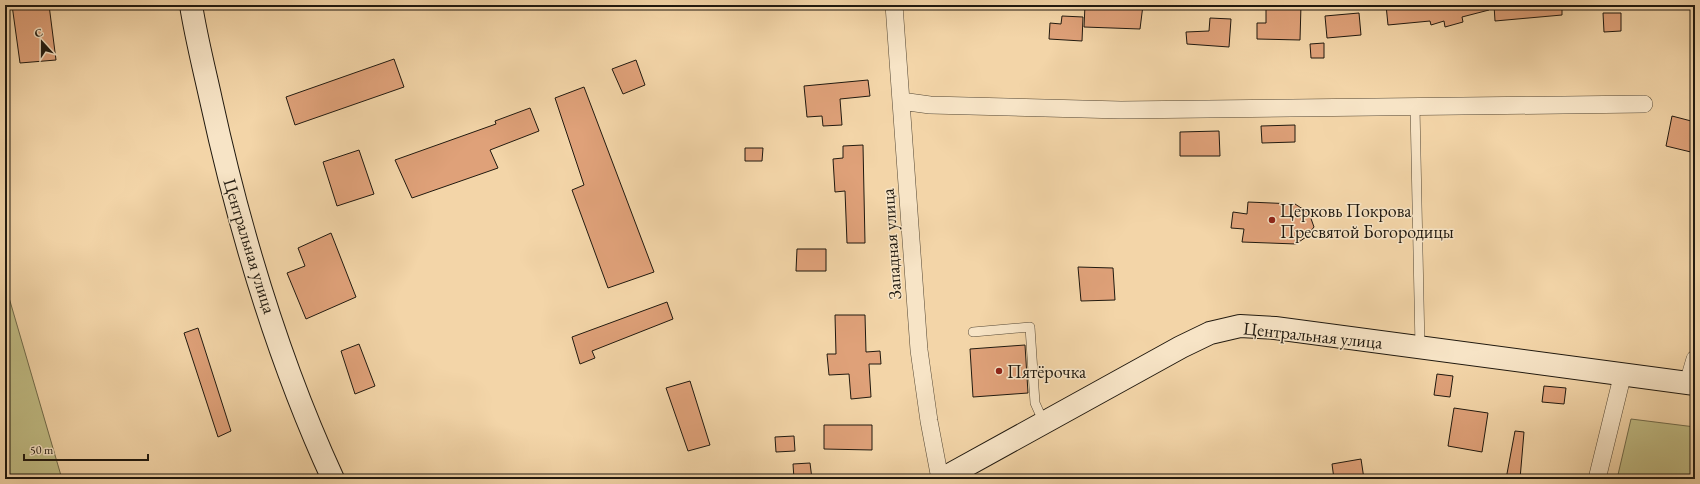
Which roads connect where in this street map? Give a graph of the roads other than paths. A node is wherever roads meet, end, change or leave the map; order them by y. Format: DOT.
graph roads {
  1 [pos="191,5"];
  2 [pos="894,5"];
  3 [pos="901,101"];
  4 [pos="1644,104"];
  5 [pos="1415,107"];
  6 [pos="973,332"];
  7 [pos="1420,347"];
  8 [pos="1695,359"];
  9 [pos="1623,373"];
  10 [pos="1691,383"];
  11 [pos="1044,423"];
  12 [pos="333,479"];
  13 [pos="941,479"];
  14 [pos="1597,479"];
  1 -- 12 [label="street, Центральная улица"];
  2 -- 3 [label="street, Западная улица"];
  3 -- 5 [label="street"];
  3 -- 13 [label="street, Западная улица"];
  4 -- 5 [label="street"];
  5 -- 7 [label="lane"];
  6 -- 11 [label="lane"];
  7 -- 9 [label="street, Центральная улица"];
  7 -- 11 [label="street, Центральная улица"];
  8 -- 10 [label="street"];
  9 -- 10 [label="street, Центральная улица"];
  9 -- 14 [label="street"];
  11 -- 13 [label="street, Центральная улица"];
}
